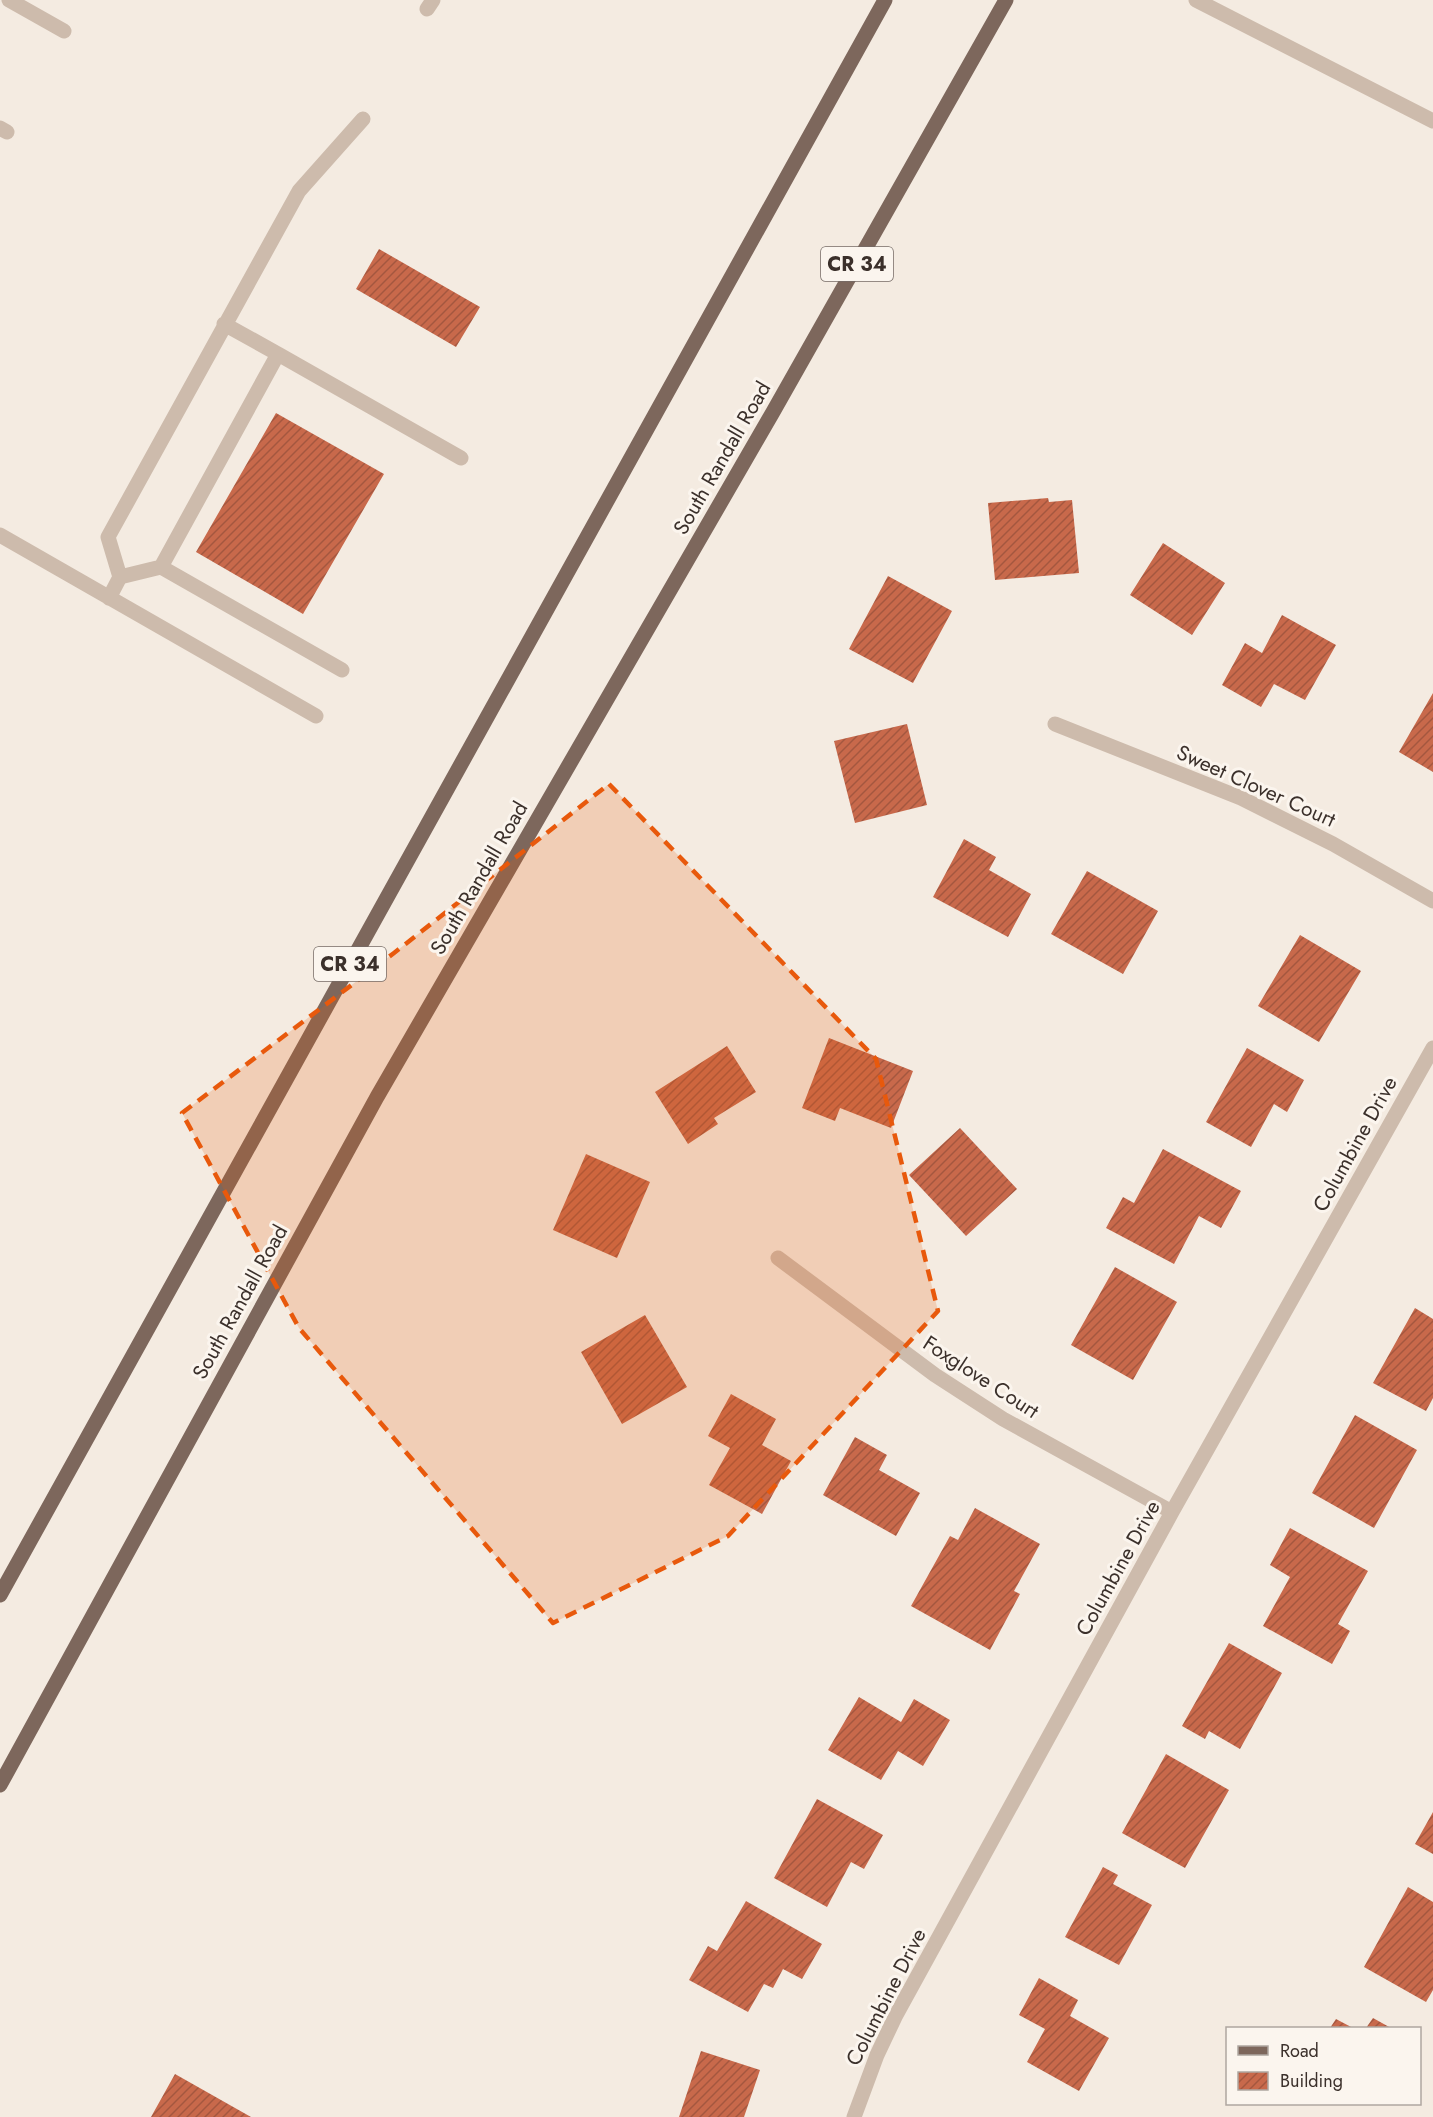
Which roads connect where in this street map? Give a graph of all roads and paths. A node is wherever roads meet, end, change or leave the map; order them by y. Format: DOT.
graph roads {
  1 [pos="9,0"];
  2 [pos="885,0"];
  3 [pos="1006,0"];
  4 [pos="1196,0"];
  5 [pos="64,31"];
  6 [pos="363,119"];
  7 [pos="1433,121"];
  8 [pos="224,324"];
  9 [pos="278,354"];
  10 [pos="461,458"];
  11 [pos="0,535"];
  12 [pos="161,567"];
  13 [pos="120,577"];
  14 [pos="109,598"];
  15 [pos="342,670"];
  16 [pos="316,716"];
  17 [pos="1055,724"];
  18 [pos="1433,901"];
  19 [pos="1433,1048"];
  20 [pos="778,1258"];
  21 [pos="1172,1512"];
  22 [pos="0,1595"];
  23 [pos="0,1785"];
  24 [pos="854,2117"];
  1 -- 5 [label="street"];
  2 -- 22 [label="main road, CR 34"];
  3 -- 23 [label="main road, South Randall Road / CR 34"];
  4 -- 7 [label="street"];
  6 -- 8 [label="street"];
  8 -- 9 [label="street"];
  8 -- 13 [label="street"];
  9 -- 10 [label="street"];
  9 -- 12 [label="street"];
  11 -- 14 [label="street"];
  12 -- 13 [label="street"];
  12 -- 15 [label="street"];
  13 -- 14 [label="street"];
  14 -- 16 [label="street"];
  17 -- 18 [label="street, Sweet Clover Court"];
  19 -- 21 [label="street, Columbine Drive"];
  20 -- 21 [label="street, Foxglove Court"];
  21 -- 24 [label="street, Columbine Drive"];
}
